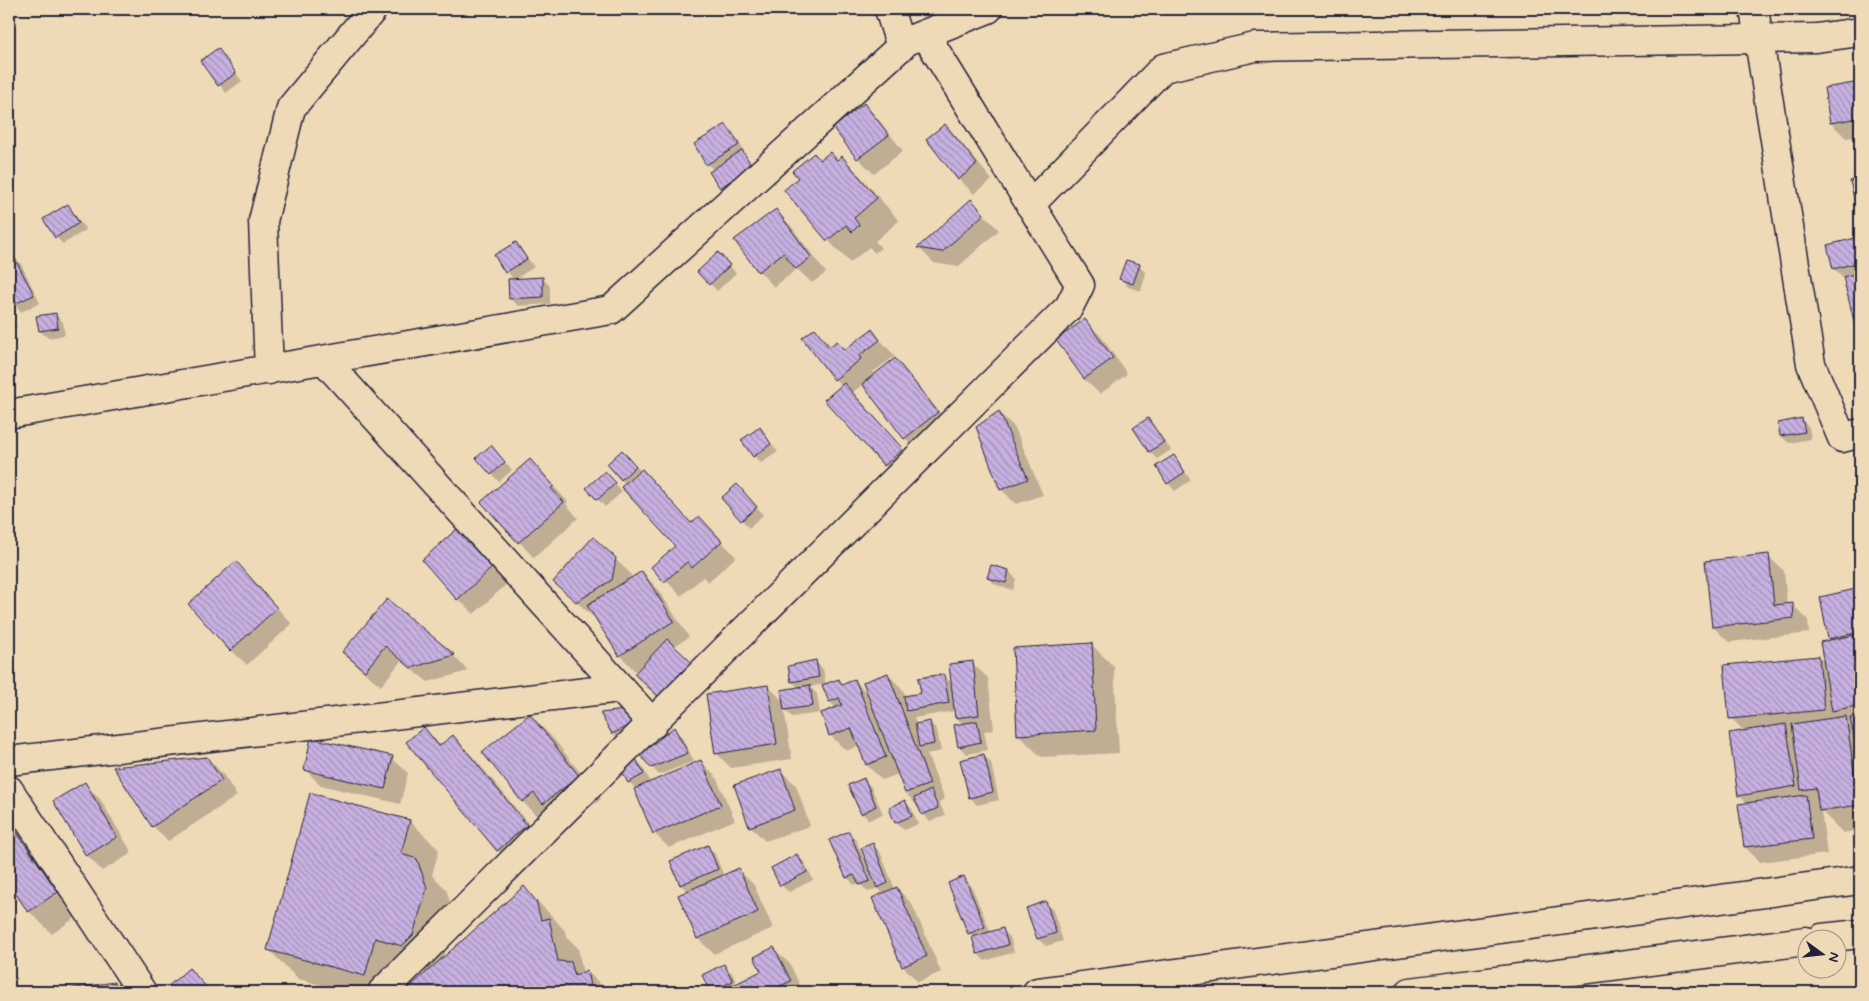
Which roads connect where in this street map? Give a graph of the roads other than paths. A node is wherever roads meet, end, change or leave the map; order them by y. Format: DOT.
graph roads {
  1 [pos="373,9"];
  2 [pos="889,9"];
  3 [pos="988,9"];
  4 [pos="1754,9"];
  5 [pos="1860,32"];
  6 [pos="925,34"];
  7 [pos="1760,39"];
  8 [pos="901,47"];
  9 [pos="1030,205"];
  10 [pos="325,361"];
  11 [pos="269,370"];
  12 [pos="9,414"];
  13 [pos="1860,433"];
  14 [pos="620,688"];
  15 [pos="653,724"];
  16 [pos="9,761"];
  17 [pos="9,790"];
  18 [pos="1860,880"];
  19 [pos="1860,934"];
  20 [pos="1846,935"];
  21 [pos="1796,941"];
  22 [pos="142,992"];
  23 [pos="382,992"];
  24 [pos="1037,992"];
  25 [pos="1410,992"];
  26 [pos="1415,992"];
  1 -- 11 [label="street"];
  2 -- 8 [label="street"];
  3 -- 6 [label="street"];
  4 -- 7 [label="street"];
  5 -- 7 [label="street"];
  6 -- 8 [label="street"];
  6 -- 9 [label="street"];
  7 -- 9 [label="street"];
  7 -- 13 [label="street"];
  8 -- 10 [label="street"];
  9 -- 15 [label="street"];
  10 -- 11 [label="street"];
  10 -- 14 [label="street"];
  11 -- 12 [label="street"];
  14 -- 15 [label="street"];
  14 -- 16 [label="street"];
  15 -- 23 [label="street"];
  17 -- 22 [label="street"];
  18 -- 24 [label="street"];
  19 -- 20 [label="street"];
  21 -- 26 [label="street"];
  25 -- 26 [label="street"];
}
